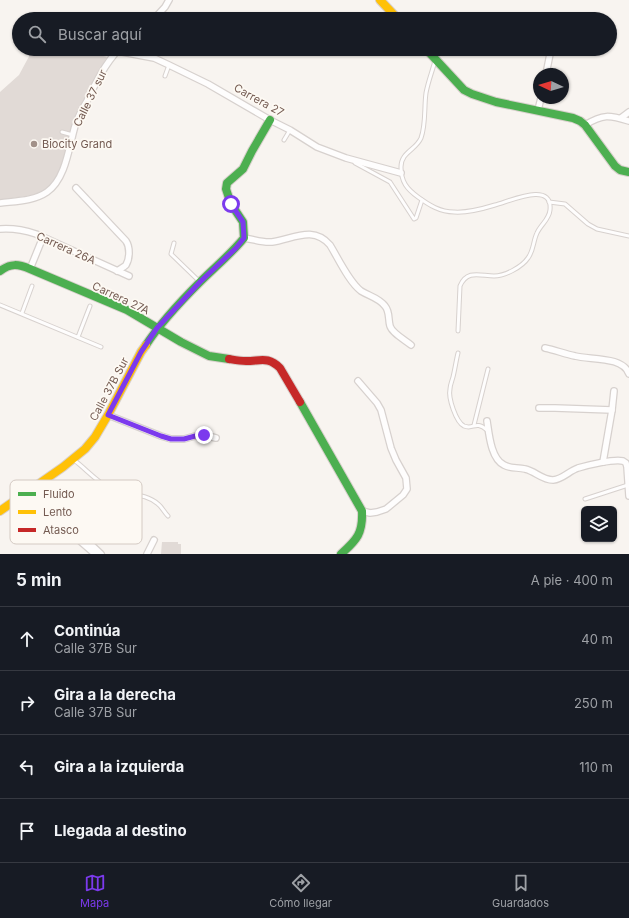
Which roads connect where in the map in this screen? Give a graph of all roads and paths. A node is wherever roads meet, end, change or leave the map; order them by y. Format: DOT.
graph roads {
  1 [pos="169,0"];
  2 [pos="380,0"];
  3 [pos="160,12"];
  4 [pos="391,12"];
  5 [pos="113,56"];
  6 [pos="143,56"];
  7 [pos="432,56"];
  8 [pos="550,56"];
  9 [pos="436,60"];
  10 [pos="169,65"];
  11 [pos="547,68"];
  12 [pos="165,76"];
  13 [pos="540,104"];
  14 [pos="538,110"];
  15 [pos="629,112"];
  16 [pos="620,118"];
  17 [pos="270,120"];
  18 [pos="629,121"];
  19 [pos="585,125"];
  20 [pos="290,130"];
  21 [pos="62,132"];
  22 [pos="73,135"];
  23 [pos="284,140"];
  24 [pos="346,158"];
  25 [pos="629,172"];
  26 [pos="401,173"];
  27 [pos="76,188"];
  28 [pos="422,200"];
  29 [pos="550,202"];
  30 [pos="0,203"];
  31 [pos="0,230"];
  32 [pos="43,236"];
  33 [pos="629,236"];
  34 [pos="244,238"];
  35 [pos="174,243"];
  36 [pos="30,269"];
  37 [pos="0,270"];
  38 [pos="117,271"];
  39 [pos="129,276"];
  40 [pos="200,282"];
  41 [pos="32,286"];
  42 [pos="0,305"];
  43 [pos="90,306"];
  44 [pos="22,313"];
  45 [pos="157,328"];
  46 [pos="458,331"];
  47 [pos="78,337"];
  48 [pos="410,345"];
  49 [pos="101,347"];
  50 [pos="545,348"];
  51 [pos="458,353"];
  52 [pos="488,369"];
  53 [pos="629,374"];
  54 [pos="358,381"];
  55 [pos="614,391"];
  56 [pos="539,408"];
  57 [pos="612,410"];
  58 [pos="108,415"];
  59 [pos="487,421"];
  60 [pos="474,425"];
  61 [pos="488,431"];
  62 [pos="216,438"];
  63 [pos="74,459"];
  64 [pos="603,462"];
  65 [pos="628,466"];
  66 [pos="44,480"];
  67 [pos="98,480"];
  68 [pos="628,484"];
  69 [pos="142,496"];
  70 [pos="629,496"];
  71 [pos="585,499"];
  72 [pos="10,504"];
  73 [pos="0,511"];
  74 [pos="362,511"];
  75 [pos="168,516"];
  76 [pos="154,540"];
  77 [pos="85,544"];
  78 [pos="87,544"];
  79 [pos="149,553"];
  80 [pos="94,554"];
  81 [pos="101,554"];
  82 [pos="341,554"];
  1 -- 3 [label="street"];
  2 -- 4 [label="street"];
  5 -- 22 [label="street, Calle 37 sur"];
  6 -- 10 [label="street, Carrera 27"];
  7 -- 9 [label="street"];
  8 -- 11 [label="street"];
  9 -- 14 [label="street"];
  9 -- 26 [label="lane"];
  10 -- 12 [label="lane"];
  10 -- 17 [label="street, Carrera 27"];
  13 -- 14 [label="street"];
  14 -- 19 [label="street"];
  15 -- 16 [label="street"];
  16 -- 18 [label="street"];
  16 -- 19 [label="street"];
  17 -- 20 [label="street, Carrera 27"];
  17 -- 34 [label="street"];
  19 -- 25 [label="street"];
  20 -- 23 [label="lane"];
  20 -- 24 [label="street, Carrera 27"];
  21 -- 22 [label="lane"];
  22 -- 30 [label="street, Calle 37 sur"];
  24 -- 26 [label="street, Carrera 27"];
  24 -- 28 [label="lane"];
  26 -- 28 [label="lane"];
  27 -- 38 [label="street"];
  28 -- 29 [label="lane"];
  29 -- 33 [label="lane"];
  29 -- 46 [label="lane"];
  31 -- 32 [label="street, Carrera 26A"];
  32 -- 36 [label="street"];
  32 -- 38 [label="street, Carrera 26A"];
  34 -- 40 [label="street, Calle 37B Sur"];
  34 -- 48 [label="street"];
  35 -- 40 [label="lane"];
  36 -- 37 [label="street, Carrera 27A"];
  36 -- 45 [label="street, Carrera 27A"];
  38 -- 39 [label="street, Carrera 26A"];
  40 -- 45 [label="street, Calle 37B Sur"];
  41 -- 44 [label="lane"];
  42 -- 44 [label="lane"];
  43 -- 47 [label="lane"];
  44 -- 47 [label="lane"];
  45 -- 58 [label="street, Calle 37B Sur"];
  45 -- 74 [label="street, Carrera 27A"];
  47 -- 49 [label="lane"];
  50 -- 53 [label="street"];
  51 -- 60 [label="lane"];
  52 -- 60 [label="lane"];
  54 -- 74 [label="street"];
  55 -- 57 [label="street"];
  56 -- 57 [label="street"];
  57 -- 64 [label="street"];
  58 -- 62 [label="street"];
  58 -- 63 [label="street, Calle 37B Sur"];
  59 -- 61 [label="street"];
  60 -- 61 [label="lane"];
  61 -- 64 [label="street"];
  63 -- 66 [label="street, Calle 37B Sur"];
  63 -- 67 [label="lane"];
  64 -- 65 [label="street"];
  65 -- 68 [label="street"];
  68 -- 70 [label="street"];
  68 -- 71 [label="lane"];
  69 -- 75 [label="lane"];
  72 -- 73 [label="street, Calle 37B Sur"];
  74 -- 82 [label="street"];
  76 -- 79 [label="street"];
  77 -- 80 [label="street"];
  78 -- 81 [label="street"];
}
